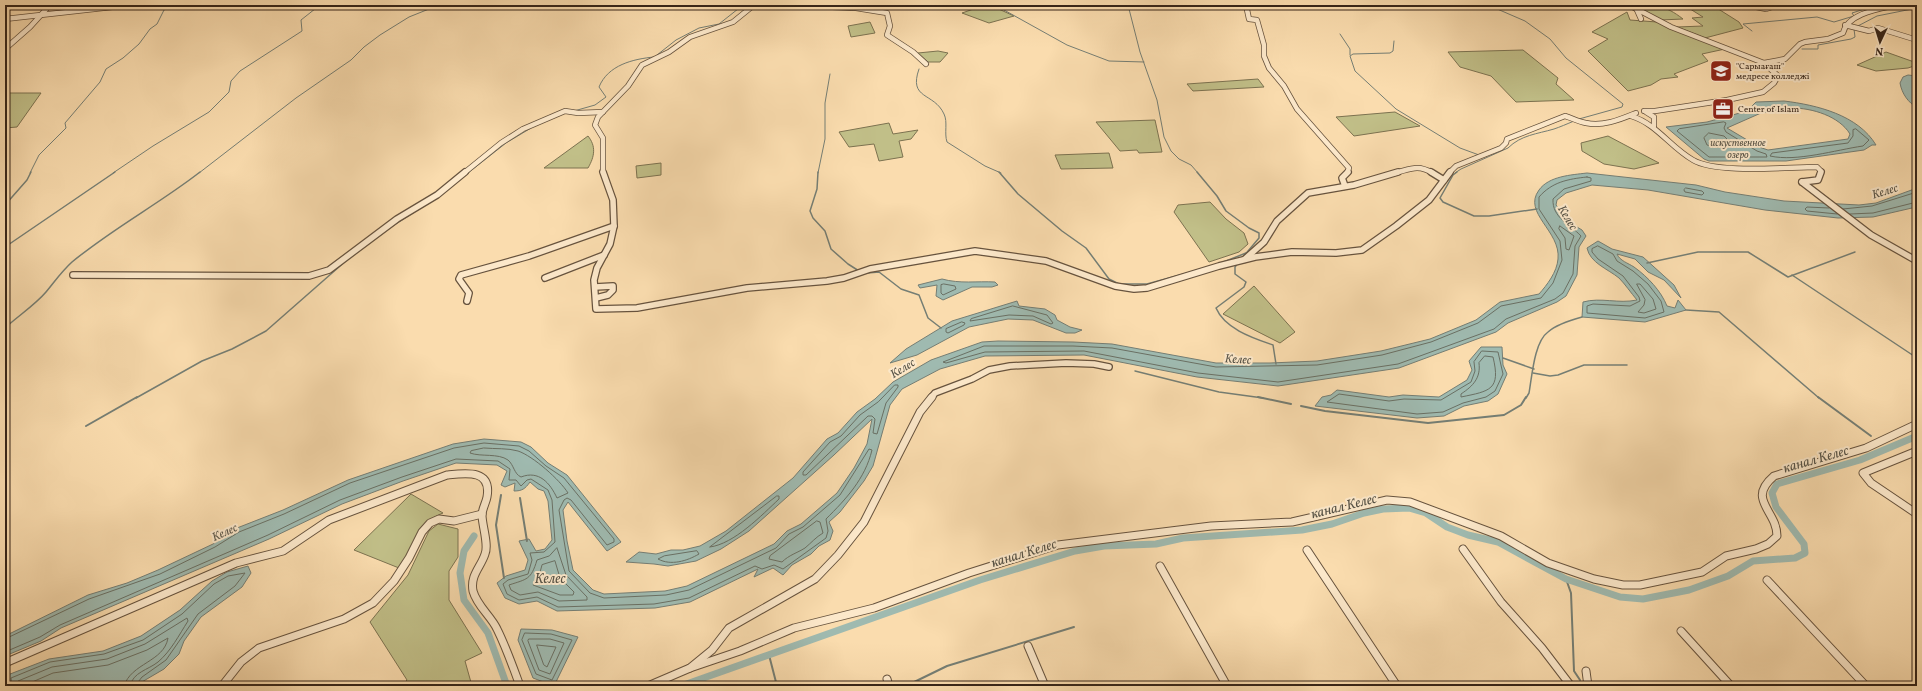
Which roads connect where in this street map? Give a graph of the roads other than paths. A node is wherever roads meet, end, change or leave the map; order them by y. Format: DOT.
graph roads {
  1 [pos="50,5"];
  2 [pos="130,5"];
  3 [pos="754,5"];
  4 [pos="785,5"];
  5 [pos="1246,5"];
  6 [pos="1628,5"];
  7 [pos="1747,5"];
  8 [pos="1778,5"];
  9 [pos="1897,5"];
  10 [pos="1637,10"];
  11 [pos="42,14"];
  12 [pos="5,19"];
  13 [pos="1641,19"];
  14 [pos="1845,25"];
  15 [pos="1917,40"];
  16 [pos="5,49"];
  17 [pos="1764,63"];
  18 [pos="926,64"];
  19 [pos="1644,111"];
  20 [pos="1656,111"];
  21 [pos="603,112"];
  22 [pos="1636,113"];
  23 [pos="1629,116"];
  24 [pos="1654,117"];
  25 [pos="1642,118"];
  26 [pos="1654,126"];
  27 [pos="1444,180"];
  28 [pos="1345,186"];
  29 [pos="614,226"];
  30 [pos="604,255"];
  31 [pos="1245,260"];
  32 [pos="1917,261"];
  33 [pos="73,275"];
  34 [pos="545,278"];
  35 [pos="595,287"];
  36 [pos="596,298"];
  37 [pos="466,301"];
  38 [pos="1109,367"];
  39 [pos="1917,424"];
  40 [pos="1917,451"];
  41 [pos="482,514"];
  42 [pos="1917,514"];
  43 [pos="1463,549"];
  44 [pos="1307,550"];
  45 [pos="1160,566"];
  46 [pos="1767,580"];
  47 [pos="1682,631"];
  48 [pos="1028,646"];
  49 [pos="5,663"];
  50 [pos="690,668"];
  51 [pos="1586,671"];
  52 [pos="222,686"];
  53 [pos="520,686"];
  54 [pos="648,686"];
  55 [pos="1045,686"];
  56 [pos="1227,686"];
  57 [pos="1397,686"];
  58 [pos="1571,686"];
  59 [pos="1588,686"];
  60 [pos="1731,686"];
  61 [pos="1866,686"];
  1 -- 11 [label="street"];
  2 -- 11 [label="street"];
  3 -- 21 [label="street"];
  4 -- 18 [label="street"];
  5 -- 28 [label="street"];
  6 -- 10 [label="street"];
  7 -- 8 [label="street"];
  9 -- 14 [label="street"];
  10 -- 13 [label="street"];
  10 -- 17 [label="street"];
  11 -- 12 [label="street"];
  11 -- 16 [label="street"];
  14 -- 15 [label="street"];
  14 -- 17 [label="street"];
  17 -- 20 [label="street"];
  19 -- 20 [label="street"];
  19 -- 22 [label="street"];
  19 -- 24 [label="street"];
  20 -- 24 [label="street"];
  21 -- 29 [label="street"];
  21 -- 33 [label="street"];
  22 -- 23 [label="street"];
  22 -- 25 [label="street"];
  23 -- 25 [label="street"];
  23 -- 27 [label="street"];
  24 -- 25 [label="street"];
  24 -- 26 [label="street"];
  25 -- 26 [label="street"];
  26 -- 32 [label="street"];
  27 -- 28 [label="street"];
  27 -- 31 [label="street"];
  28 -- 31 [label="street"];
  29 -- 30 [label="street"];
  29 -- 37 [label="street"];
  30 -- 34 [label="street"];
  30 -- 35 [label="street"];
  31 -- 36 [label="street"];
  35 -- 36 [label="street"];
  35 -- 36 [label="street"];
  38 -- 50 [label="street"];
  39 -- 50 [label="street"];
  40 -- 42 [label="street"];
  41 -- 49 [label="street"];
  41 -- 52 [label="street"];
  41 -- 53 [label="street"];
  43 -- 58 [label="street"];
  44 -- 57 [label="street"];
  45 -- 56 [label="street"];
  46 -- 61 [label="street"];
  47 -- 60 [label="street"];
  48 -- 55 [label="street"];
  50 -- 54 [label="street"];
  51 -- 59 [label="street"];
}
